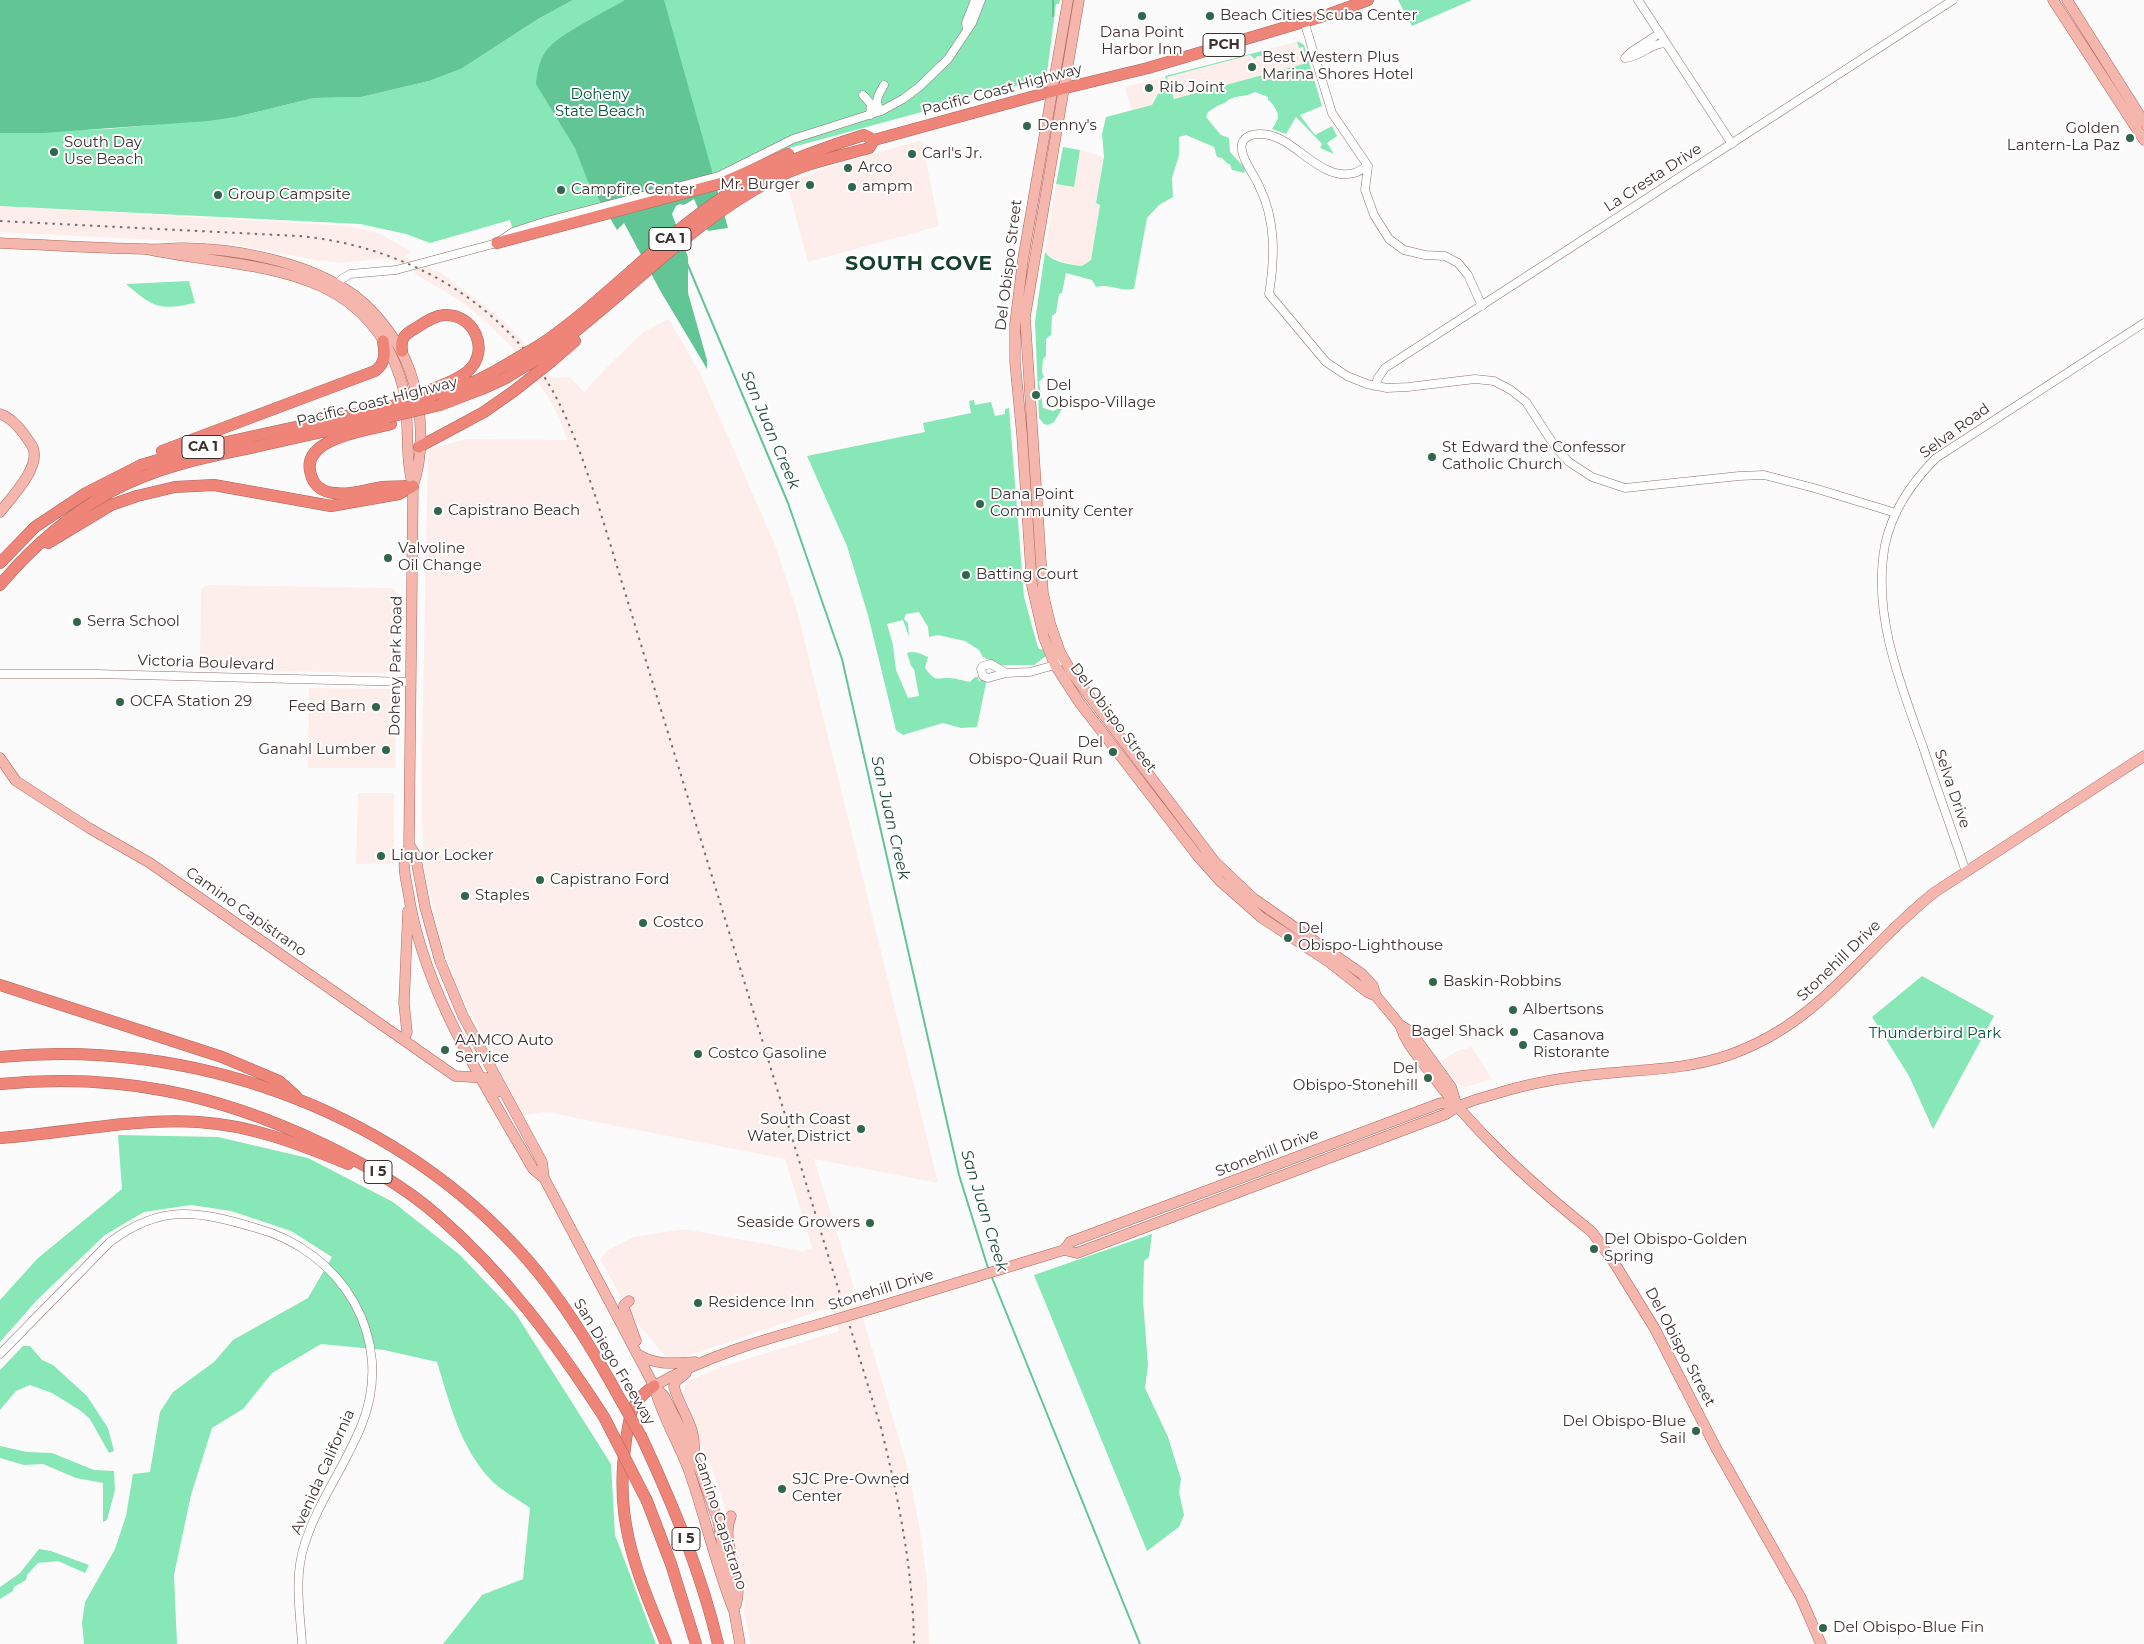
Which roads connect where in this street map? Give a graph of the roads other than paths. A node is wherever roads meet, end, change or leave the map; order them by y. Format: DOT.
graph roads {
  1 [pos="975,0"];
  2 [pos="980,0"];
  3 [pos="985,0"];
  4 [pos="1068,0"];
  5 [pos="1079,0"];
  6 [pos="1368,0"];
  7 [pos="1638,0"];
  8 [pos="1954,0"];
  9 [pos="2053,0"];
  10 [pos="2057,0"];
  11 [pos="2068,7"];
  12 [pos="1304,21"];
  13 [pos="967,29"];
  14 [pos="1660,33"];
  15 [pos="1666,43"];
  16 [pos="884,85"];
  17 [pos="1058,89"];
  18 [pos="863,95"];
  19 [pos="881,111"];
  20 [pos="870,115"];
  21 [pos="2144,122"];
  22 [pos="874,140"];
  23 [pos="2144,140"];
  24 [pos="1732,144"];
  25 [pos="822,148"];
  26 [pos="1368,166"];
  27 [pos="720,180"];
  28 [pos="727,200"];
  29 [pos="595,213"];
  30 [pos="0,243"];
  31 [pos="497,244"];
  32 [pos="335,288"];
  33 [pos="620,293"];
  34 [pos="1482,306"];
  35 [pos="2144,323"];
  36 [pos="383,341"];
  37 [pos="402,351"];
  38 [pos="547,353"];
  39 [pos="500,374"];
  40 [pos="1375,386"];
  41 [pos="431,393"];
  42 [pos="0,414"];
  43 [pos="390,414"];
  44 [pos="419,446"];
  45 [pos="413,486"];
  46 [pos="0,512"];
  47 [pos="1896,513"];
  48 [pos="35,527"];
  49 [pos="23,558"];
  50 [pos="0,563"];
  51 [pos="0,585"];
  52 [pos="1059,662"];
  53 [pos="1006,673"];
  54 [pos="0,674"];
  55 [pos="411,682"];
  56 [pos="1911,714"];
  57 [pos="2144,756"];
  58 [pos="0,758"];
  59 [pos="409,847"];
  60 [pos="1966,872"];
  61 [pos="409,897"];
  62 [pos="425,907"];
  63 [pos="412,911"];
  64 [pos="0,985"];
  65 [pos="404,1039"];
  66 [pos="0,1057"];
  67 [pos="481,1077"];
  68 [pos="0,1084"];
  69 [pos="302,1100"];
  70 [pos="1457,1106"];
  71 [pos="514,1111"];
  72 [pos="0,1138"];
  73 [pos="1313,1152"];
  74 [pos="1304,1168"];
  75 [pos="544,1178"];
  76 [pos="438,1215"];
  77 [pos="1064,1250"];
  78 [pos="606,1295"];
  79 [pos="0,1354"];
  80 [pos="638,1354"];
  81 [pos="703,1361"];
  82 [pos="654,1386"];
  83 [pos="690,1462"];
  84 [pos="731,1516"];
  85 [pos="718,1521"];
  86 [pos="727,1594"];
  87 [pos="734,1611"];
  88 [pos="302,1644"];
  89 [pos="666,1644"];
  90 [pos="696,1644"];
  91 [pos="718,1644"];
  92 [pos="740,1644"];
  93 [pos="1821,1644"];
  1 -- 13 [label="street"];
  2 -- 13 [label="street"];
  3 -- 13 [label="street"];
  4 -- 17 [label="main road"];
  5 -- 17 [label="main road"];
  6 -- 12 [label="highway, Pacific Coast Highway / PCH"];
  7 -- 14 [label="street"];
  8 -- 24 [label="street, La Cresta Drive"];
  9 -- 23 [label="main road"];
  10 -- 11 [label="main road"];
  11 -- 21 [label="main road"];
  12 -- 17 [label="highway, Pacific Coast Highway / PCH"];
  12 -- 26 [label="street"];
  13 -- 19 [label="street"];
  14 -- 15 [label="street"];
  14 -- 15 [label="street"];
  15 -- 24 [label="street"];
  16 -- 19 [label="street"];
  17 -- 22 [label="highway, Pacific Coast Highway / PCH"];
  17 -- 52 [label="main road, Del Obispo Street"];
  18 -- 20 [label="street"];
  19 -- 20 [label="street"];
  20 -- 27 [label="street"];
  22 -- 25 [label="highway, Pacific Coast Highway / PCH"];
  22 -- 28 [label="highway, Pacific Coast Highway / PCH"];
  24 -- 34 [label="street, La Cresta Drive"];
  25 -- 27 [label="highway"];
  25 -- 28 [label="highway, Pacific Coast Highway / PCH"];
  26 -- 34 [label="street"];
  26 -- 40 [label="street"];
  27 -- 29 [label="highway"];
  28 -- 33 [label="highway, Pacific Coast Highway / CA 1"];
  28 -- 33 [label="highway, Pacific Coast Highway / CA 1"];
  29 -- 31 [label="highway"];
  29 -- 31 [label="street"];
  30 -- 32 [label="main road"];
  31 -- 32 [label="street"];
  32 -- 36 [label="main road, Doheny Park Road"];
  32 -- 37 [label="main road, Doheny Park Road"];
  33 -- 38 [label="highway"];
  33 -- 38 [label="highway, Pacific Coast Highway / CA 1"];
  34 -- 40 [label="street, La Cresta Drive"];
  35 -- 47 [label="street, Selva Road"];
  36 -- 45 [label="main road, Doheny Park Road"];
  36 -- 48 [label="highway"];
  37 -- 41 [label="highway"];
  37 -- 44 [label="main road, Doheny Park Road"];
  38 -- 39 [label="highway, Pacific Coast Highway / CA 1, bridge"];
  38 -- 44 [label="highway, bridge"];
  39 -- 41 [label="highway, Pacific Coast Highway / CA 1"];
  39 -- 43 [label="highway, Pacific Coast Highway / CA 1, bridge"];
  40 -- 47 [label="street"];
  41 -- 43 [label="highway, Pacific Coast Highway / CA 1, bridge"];
  42 -- 46 [label="main road"];
  43 -- 45 [label="highway"];
  43 -- 48 [label="highway, Pacific Coast Highway / CA 1"];
  43 -- 49 [label="highway, Pacific Coast Highway / CA 1"];
  44 -- 45 [label="main road, Doheny Park Road"];
  45 -- 49 [label="highway"];
  45 -- 55 [label="main road, Doheny Park Road"];
  47 -- 56 [label="street, Selva Road"];
  48 -- 50 [label="highway, Pacific Coast Highway / CA 1"];
  49 -- 51 [label="highway, Pacific Coast Highway / CA 1"];
  52 -- 53 [label="street"];
  52 -- 70 [label="main road, Del Obispo Street"];
  54 -- 55 [label="street, Victoria Boulevard"];
  55 -- 59 [label="main road, Doheny Park Road"];
  56 -- 60 [label="street, Selva Drive"];
  57 -- 60 [label="main road, Stonehill Drive"];
  58 -- 65 [label="main road, Camino Capistrano"];
  59 -- 61 [label="main road, Doheny Park Road"];
  59 -- 62 [label="main road, Doheny Park Road"];
  60 -- 70 [label="main road, Stonehill Drive"];
  61 -- 63 [label="main road, Doheny Park Road"];
  61 -- 65 [label="main road"];
  62 -- 71 [label="main road, Camino Capistrano"];
  63 -- 67 [label="main road, Camino Capistrano"];
  64 -- 69 [label="highway"];
  65 -- 67 [label="main road, Camino Capistrano"];
  66 -- 69 [label="highway, San Diego Freeway / I 5"];
  67 -- 71 [label="main road"];
  67 -- 75 [label="main road, Camino Capistrano"];
  68 -- 76 [label="highway, I 5"];
  69 -- 91 [label="highway, San Diego Freeway / I 5, bridge"];
  70 -- 73 [label="main road, Stonehill Drive"];
  70 -- 74 [label="main road, Stonehill Drive"];
  70 -- 93 [label="main road, Del Obispo Street"];
  71 -- 75 [label="main road, Camino Capistrano"];
  72 -- 76 [label="highway"];
  73 -- 74 [label="main road"];
  73 -- 77 [label="main road, Stonehill Drive"];
  74 -- 77 [label="main road, Stonehill Drive"];
  75 -- 78 [label="main road, Camino Capistrano"];
  76 -- 90 [label="highway, I 5, bridge"];
  77 -- 81 [label="main road, Stonehill Drive, bridge"];
  78 -- 80 [label="main road, Camino Capistrano"];
  78 -- 80 [label="main road"];
  79 -- 88 [label="street, Avenida California"];
  80 -- 81 [label="main road"];
  80 -- 82 [label="main road, Camino Capistrano"];
  81 -- 82 [label="main road, Stonehill Drive"];
  81 -- 83 [label="main road"];
  82 -- 83 [label="main road, Camino Capistrano"];
  82 -- 89 [label="highway"];
  83 -- 85 [label="main road, Camino Capistrano"];
  83 -- 86 [label="main road, Camino Capistrano"];
  84 -- 87 [label="main road"];
  85 -- 86 [label="main road"];
  85 -- 87 [label="main road, Camino Capistrano"];
  86 -- 87 [label="main road, Camino Capistrano"];
  87 -- 92 [label="main road, Camino Capistrano"];
}
